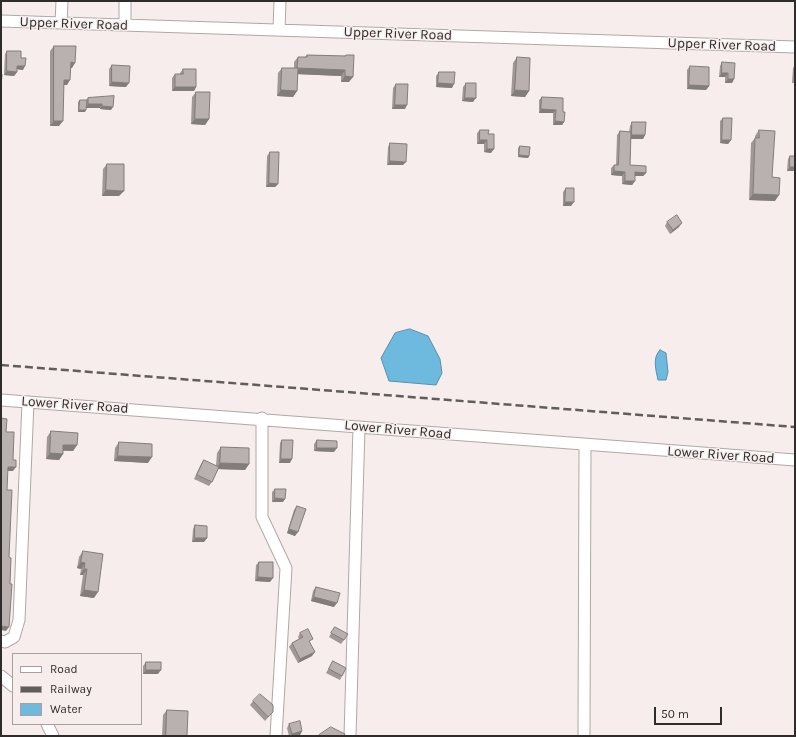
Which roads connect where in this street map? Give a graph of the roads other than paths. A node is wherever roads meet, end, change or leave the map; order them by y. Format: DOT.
graph roads {
  1 [pos="62,1"];
  2 [pos="126,1"];
  3 [pos="280,1"];
  4 [pos="1,21"];
  5 [pos="61,23"];
  6 [pos="125,25"];
  7 [pos="279,30"];
  8 [pos="795,47"];
  9 [pos="1,400"];
  10 [pos="28,402"];
  11 [pos="262,418"];
  12 [pos="359,427"];
  13 [pos="585,445"];
  14 [pos="795,460"];
  15 [pos="1,641"];
  16 [pos="1,676"];
  17 [pos="12,685"];
  18 [pos="48,725"];
  19 [pos="53,736"];
  20 [pos="276,736"];
  21 [pos="350,736"];
  22 [pos="584,736"];
  1 -- 5 [label="street"];
  2 -- 6 [label="street"];
  3 -- 7 [label="street"];
  4 -- 5 [label="street, Upper River Road"];
  5 -- 6 [label="street, Upper River Road"];
  6 -- 7 [label="street, Upper River Road"];
  7 -- 8 [label="street, Upper River Road"];
  9 -- 10 [label="street, Lower River Road"];
  10 -- 11 [label="street, Lower River Road"];
  10 -- 15 [label="street"];
  11 -- 12 [label="street, Lower River Road"];
  11 -- 20 [label="street"];
  12 -- 13 [label="street, Lower River Road"];
  12 -- 21 [label="street"];
  13 -- 14 [label="street, Lower River Road"];
  13 -- 22 [label="street"];
  16 -- 17 [label="street"];
  18 -- 19 [label="street"];
}
